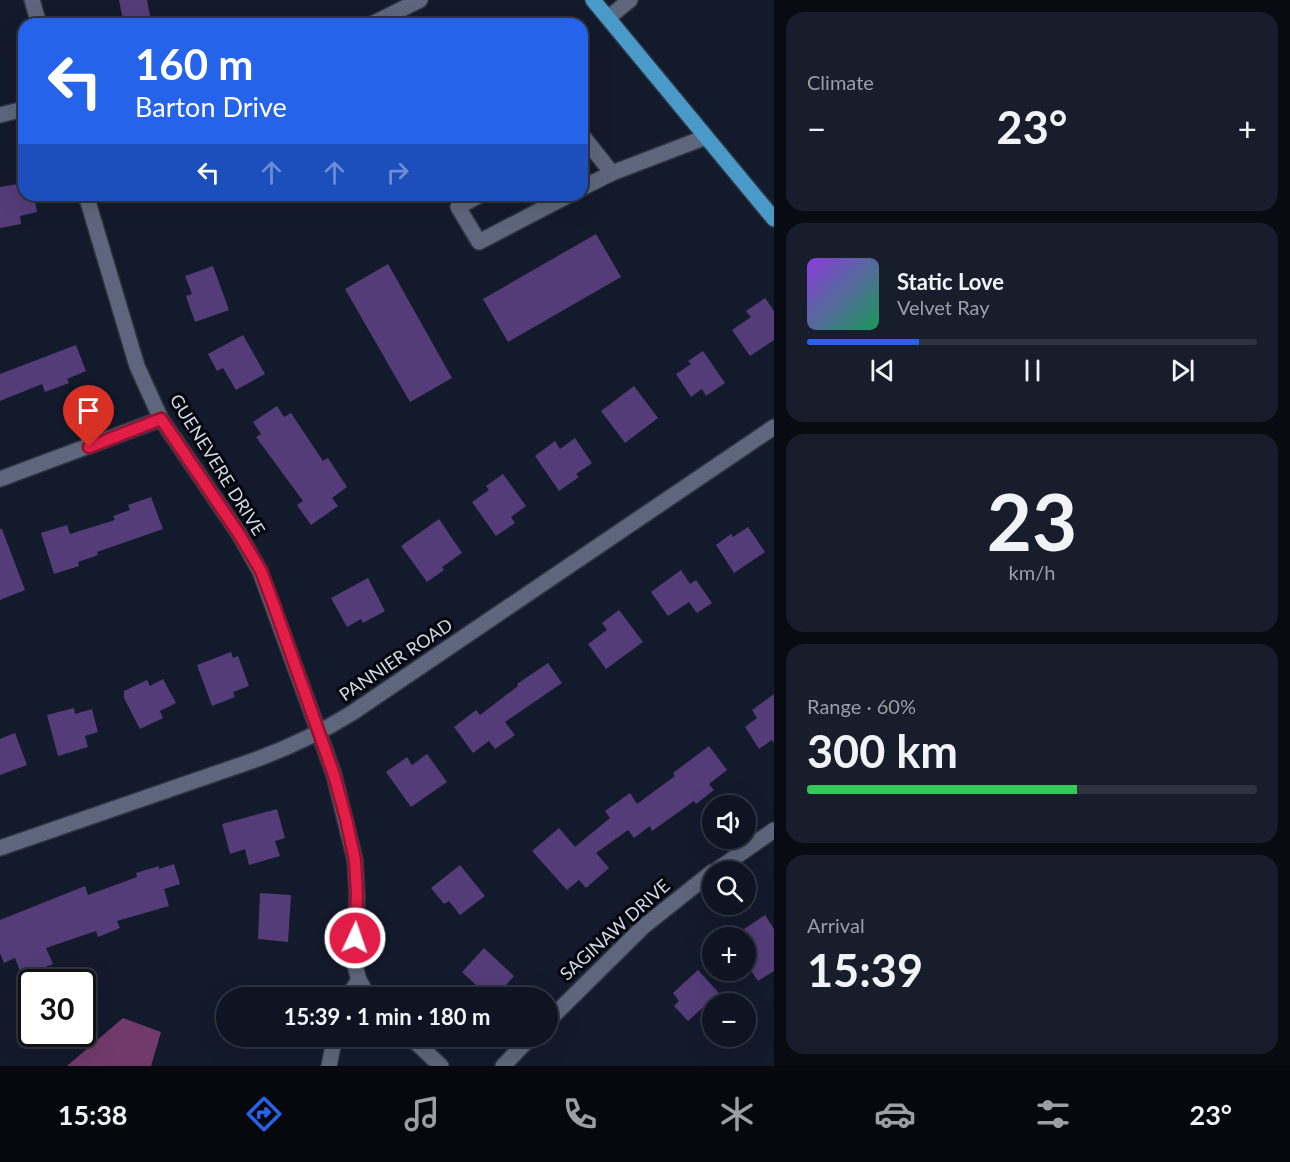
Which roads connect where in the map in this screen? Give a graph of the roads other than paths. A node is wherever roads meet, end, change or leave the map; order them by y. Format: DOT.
graph roads {
  1 [pos="32,0"];
  2 [pos="420,0"];
  3 [pos="593,0"];
  4 [pos="630,0"];
  5 [pos="37,18"];
  6 [pos="384,18"];
  7 [pos="608,18"];
  8 [pos="18,110"];
  9 [pos="0,115"];
  10 [pos="706,137"];
  11 [pos="588,143"];
  12 [pos="612,173"];
  13 [pos="588,185"];
  14 [pos="88,201"];
  15 [pos="470,201"];
  16 [pos="558,201"];
  17 [pos="774,219"];
  18 [pos="161,419"];
  19 [pos="774,427"];
  20 [pos="0,479"];
  21 [pos="320,733"];
  22 [pos="774,830"];
  23 [pos="0,848"];
  24 [pos="729,861"];
  25 [pos="702,881"];
  26 [pos="359,980"];
  27 [pos="354,987"];
  28 [pos="363,987"];
  29 [pos="558,1011"];
  30 [pos="333,1047"];
  31 [pos="421,1047"];
  32 [pos="521,1047"];
  33 [pos="329,1066"];
  34 [pos="441,1066"];
  35 [pos="503,1066"];
  1 -- 5 [label="street"];
  2 -- 6 [label="street"];
  3 -- 7 [label="main road"];
  4 -- 7 [label="street"];
  7 -- 10 [label="main road"];
  8 -- 9 [label="street"];
  10 -- 12 [label="street"];
  10 -- 17 [label="main road"];
  11 -- 12 [label="street"];
  12 -- 13 [label="street"];
  14 -- 18 [label="street, GUENEVERE DRIVE"];
  15 -- 16 [label="street"];
  18 -- 20 [label="street"];
  18 -- 21 [label="street, GUENEVERE DRIVE"];
  19 -- 21 [label="street, PANNIER ROAD"];
  21 -- 23 [label="street, PANNIER ROAD"];
  21 -- 26 [label="street, GUENEVERE DRIVE"];
  22 -- 24 [label="street, SAGINAW DRIVE"];
  25 -- 29 [label="street, SAGINAW DRIVE"];
  26 -- 27 [label="street"];
  26 -- 28 [label="street, GUENEVERE DRIVE"];
  30 -- 33 [label="street"];
  31 -- 34 [label="street"];
  32 -- 35 [label="street"];
}
